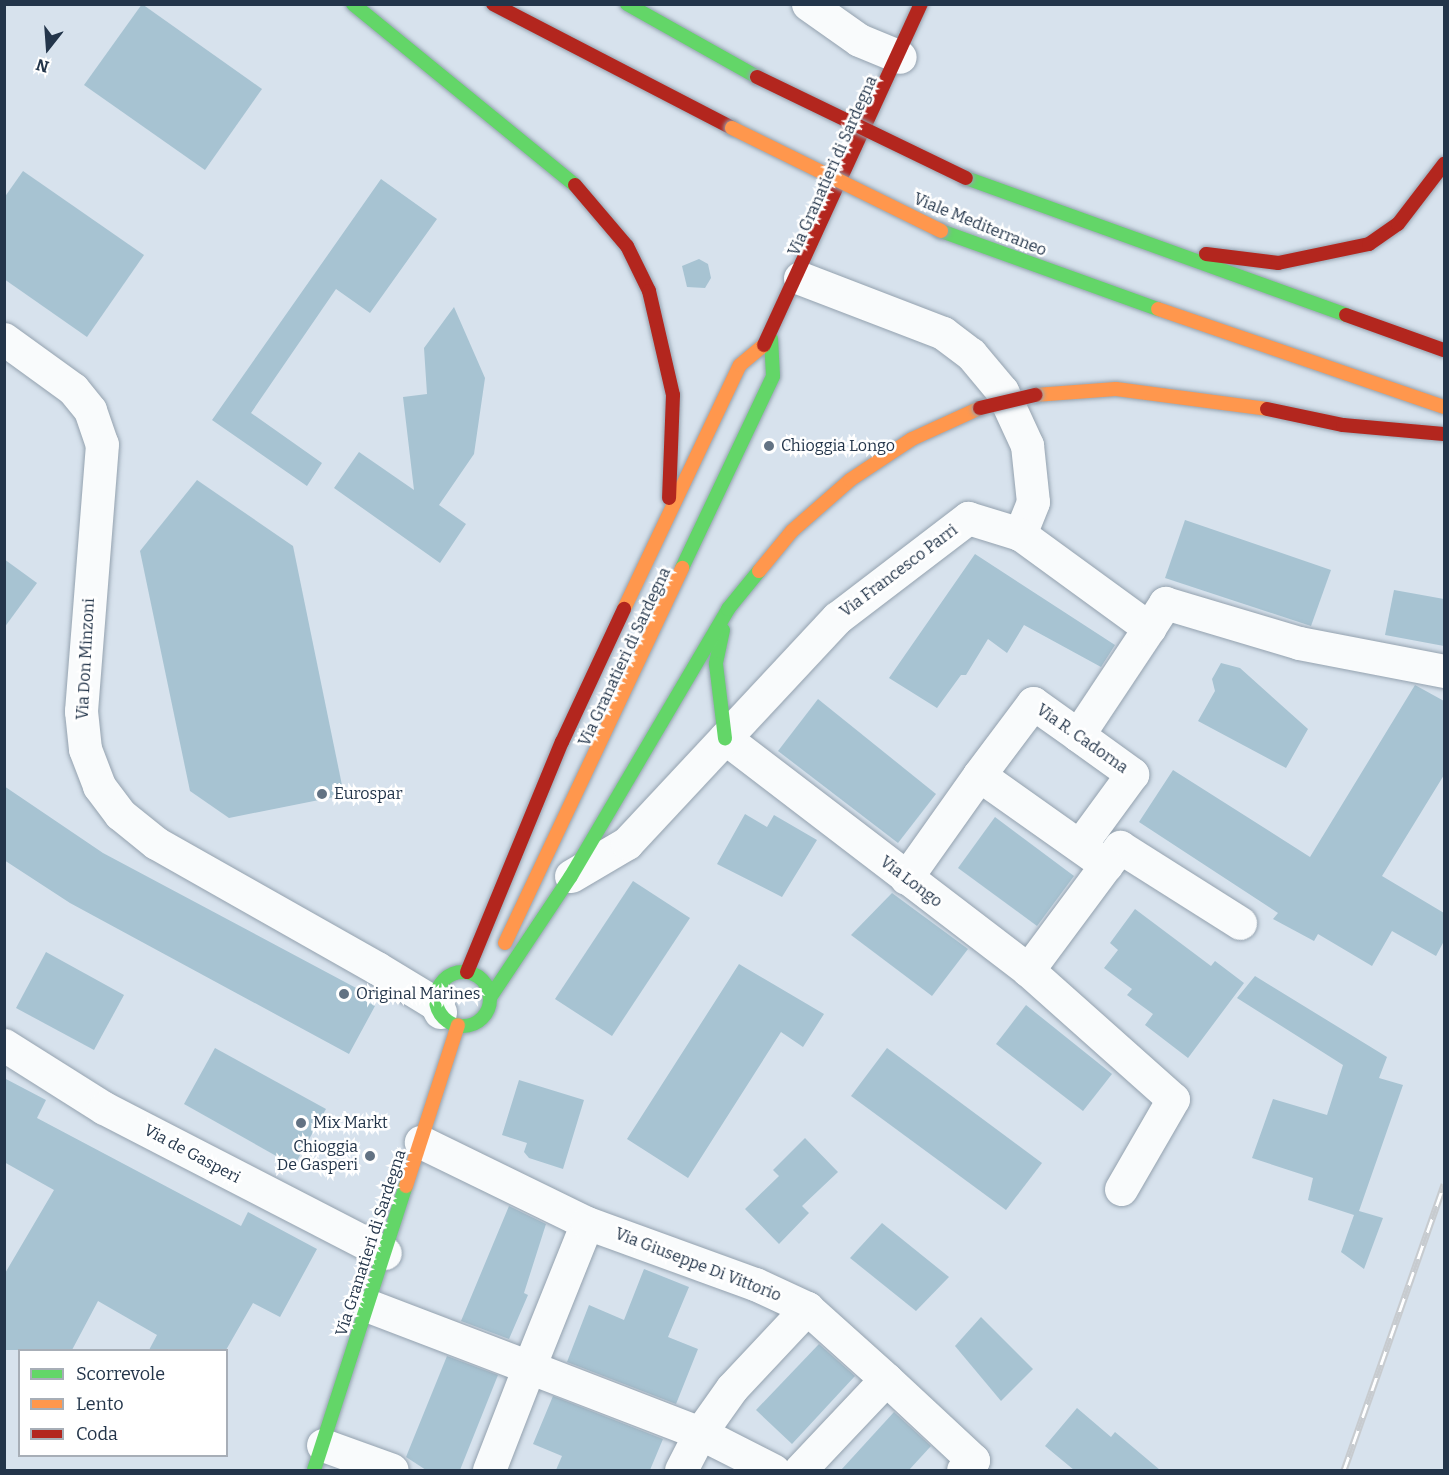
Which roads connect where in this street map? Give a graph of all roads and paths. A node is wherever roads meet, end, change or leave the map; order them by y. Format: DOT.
graph roads {
  1 [pos="353,4"];
  2 [pos="493,4"];
  3 [pos="627,4"];
  4 [pos="921,4"];
  5 [pos="816,6"];
  6 [pos="900,57"];
  7 [pos="1444,164"];
  8 [pos="1149,248"];
  9 [pos="800,278"];
  10 [pos="4,339"];
  11 [pos="771,339"];
  12 [pos="1444,350"];
  13 [pos="1444,407"];
  14 [pos="1444,434"];
  15 [pos="667,524"];
  16 [pos="1020,534"];
  17 [pos="728,609"];
  18 [pos="1149,628"];
  19 [pos="1444,671"];
  20 [pos="1078,735"];
  21 [pos="725,738"];
  22 [pos="979,775"];
  23 [pos="1080,845"];
  24 [pos="1106,865"];
  25 [pos="571,876"];
  26 [pos="906,878"];
  27 [pos="1240,923"];
  28 [pos="1028,970"];
  29 [pos="467,972"];
  30 [pos="485,982"];
  31 [pos="491,996"];
  32 [pos="449,1019"];
  33 [pos="4,1045"];
  34 [pos="421,1142"];
  35 [pos="1121,1189"];
  36 [pos="587,1224"];
  37 [pos="385,1253"];
  38 [pos="369,1306"];
  39 [pos="807,1308"];
  40 [pos="530,1368"];
  41 [pos="886,1379"];
  42 [pos="700,1433"];
  43 [pos="318,1458"];
  44 [pos="973,1467"];
  45 [pos="392,1470"];
  46 [pos="489,1470"];
  47 [pos="681,1470"];
  48 [pos="773,1470"];
  49 [pos="800,1470"];
  1 -- 15 [label="street"];
  2 -- 13 [label="street, Viale Mediterraneo, bridge"];
  3 -- 8 [label="street, bridge"];
  4 -- 6 [label="street, Via Granatieri di Sardegna"];
  5 -- 6 [label="street"];
  6 -- 9 [label="street, Via Granatieri di Sardegna"];
  7 -- 8 [label="street"];
  8 -- 12 [label="street"];
  9 -- 11 [label="street, Via Granatieri di Sardegna"];
  9 -- 16 [label="street"];
  10 -- 32 [label="street, Via Don Minzoni"];
  11 -- 15 [label="street, Via Granatieri di Sardegna"];
  11 -- 30 [label="street, Via Granatieri di Sardegna"];
  14 -- 17 [label="street, bridge"];
  15 -- 29 [label="street, Via Granatieri di Sardegna"];
  16 -- 18 [label="street"];
  16 -- 21 [label="street, Via Francesco Parri"];
  17 -- 21 [label="street"];
  17 -- 25 [label="street"];
  18 -- 19 [label="street"];
  18 -- 20 [label="street"];
  20 -- 22 [label="street, Via R. Cadorna"];
  20 -- 23 [label="street, Via R. Cadorna"];
  21 -- 25 [label="street"];
  21 -- 26 [label="street, Via Longo"];
  22 -- 23 [label="street"];
  22 -- 26 [label="street, Via R. Cadorna"];
  23 -- 24 [label="street"];
  24 -- 27 [label="street"];
  24 -- 28 [label="street"];
  25 -- 31 [label="street"];
  26 -- 28 [label="street, Via Longo"];
  28 -- 35 [label="street, Via Longo"];
  29 -- 30 [label="street"];
  29 -- 32 [label="street"];
  30 -- 31 [label="street"];
  31 -- 32 [label="street"];
  32 -- 34 [label="street, Via Granatieri di Sardegna"];
  33 -- 37 [label="street, Via de Gasperi"];
  34 -- 36 [label="street, Via Giuseppe Di Vittorio"];
  34 -- 37 [label="street, Via Granatieri di Sardegna"];
  36 -- 39 [label="street, Via Giuseppe Di Vittorio"];
  36 -- 40 [label="street"];
  37 -- 38 [label="street, Via Granatieri di Sardegna"];
  38 -- 40 [label="street"];
  38 -- 43 [label="street, Via Granatieri di Sardegna"];
  39 -- 41 [label="street, Via Giuseppe Di Vittorio"];
  39 -- 42 [label="street, Via Giuseppe Di Vittorio"];
  40 -- 42 [label="street"];
  40 -- 46 [label="street"];
  41 -- 44 [label="street, Via Giuseppe Di Vittorio"];
  41 -- 49 [label="street"];
  42 -- 47 [label="street, Via Giuseppe Di Vittorio"];
  42 -- 48 [label="street"];
  43 -- 45 [label="street"];
}
